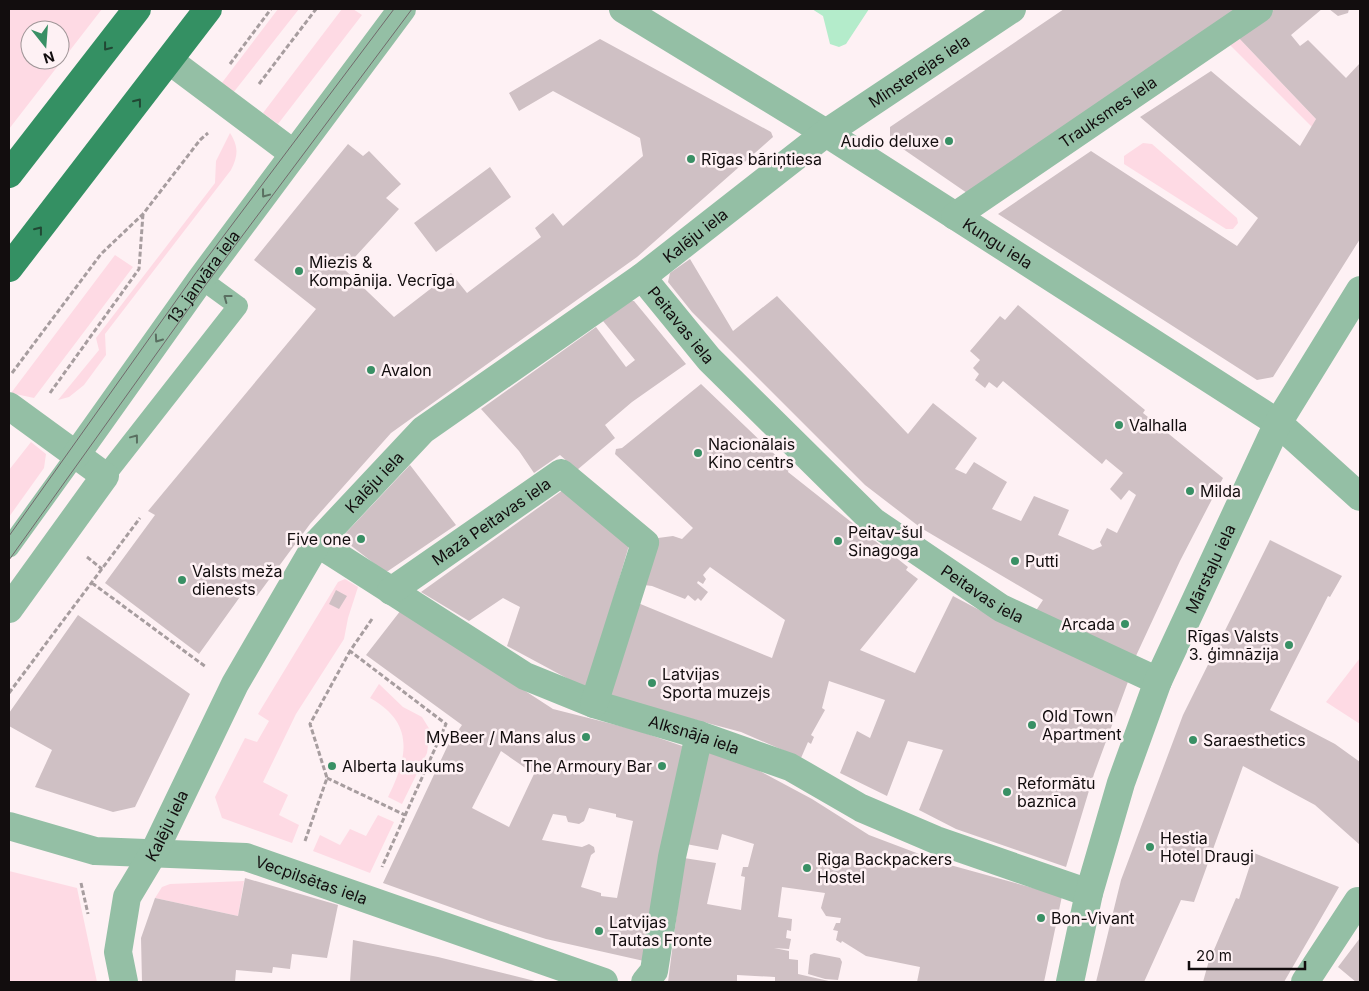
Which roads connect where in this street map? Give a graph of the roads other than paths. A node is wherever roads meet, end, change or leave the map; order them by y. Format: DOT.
graph roads {
  1 [pos="137,9"];
  2 [pos="208,9"];
  3 [pos="402,9"];
  4 [pos="623,9"];
  5 [pos="1012,9"];
  6 [pos="1259,9"];
  7 [pos="170,61"];
  8 [pos="826,132"];
  9 [pos="294,154"];
  10 [pos="9,174"];
  11 [pos="955,216"];
  12 [pos="9,268"];
  13 [pos="642,277"];
  14 [pos="201,279"];
  15 [pos="1360,290"];
  16 [pos="19,413"];
  17 [pos="1278,423"];
  18 [pos="76,455"];
  19 [pos="105,476"];
  20 [pos="1360,497"];
  21 [pos="317,543"];
  22 [pos="9,548"];
  23 [pos="391,591"];
  24 [pos="9,609"];
  25 [pos="1158,681"];
  26 [pos="594,704"];
  27 [pos="698,735"];
  28 [pos="9,826"];
  29 [pos="154,852"];
  30 [pos="1089,893"];
  31 [pos="1358,900"];
  32 [pos="124,982"];
  33 [pos="604,982"];
  34 [pos="645,982"];
  35 [pos="1070,982"];
  36 [pos="1305,982"];
  1 -- 10 [label="main road, one-way"];
  2 -- 7 [label="main road"];
  3 -- 9 [label="street, 13. janvāra iela"];
  4 -- 8 [label="street, Kungu iela"];
  5 -- 8 [label="street, Minsterejas iela"];
  6 -- 11 [label="street, Trauksmes iela"];
  7 -- 9 [label="street"];
  12 -- 7 [label="main road, one-way"];
  8 -- 11 [label="street, Kungu iela"];
  8 -- 13 [label="street, Kalēju iela"];
  9 -- 14 [label="street, 13. janvāra iela, one-way"];
  11 -- 17 [label="street, Kungu iela"];
  13 -- 21 [label="street, Kalēju iela"];
  13 -- 25 [label="street, Peitavas iela"];
  14 -- 18 [label="street, 13. janvāra iela, one-way"];
  19 -- 14 [label="lane, one-way"];
  15 -- 17 [label="street, Mārstaļu iela"];
  16 -- 18 [label="street"];
  17 -- 20 [label="street, Kungu iela"];
  17 -- 25 [label="street, Mārstaļu iela"];
  18 -- 19 [label="street"];
  18 -- 22 [label="lane, 13. janvāra iela"];
  19 -- 24 [label="street"];
  21 -- 23 [label="street, Alksnāja iela"];
  21 -- 29 [label="street, Kalēju iela"];
  23 -- 26 [label="street, Alksnāja iela"];
  23 -- 26 [label="street, Mazā Peitavas iela"];
  25 -- 30 [label="street, Mārstaļu iela"];
  26 -- 27 [label="street, Alksnāja iela"];
  27 -- 30 [label="street, Alksnāja iela"];
  27 -- 34 [label="street"];
  28 -- 29 [label="street, Vecpilsētas iela"];
  29 -- 32 [label="street, Kalēju iela"];
  29 -- 33 [label="street, Vecpilsētas iela"];
  30 -- 35 [label="street, Mārstaļu iela"];
  31 -- 36 [label="street"];
}
